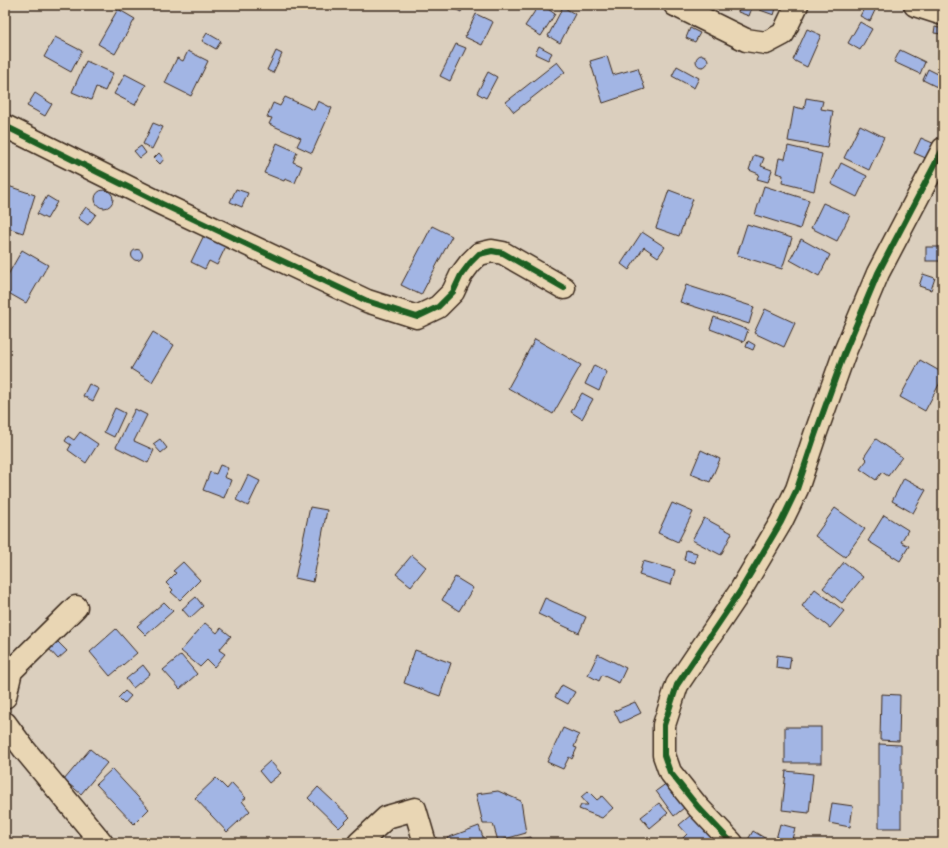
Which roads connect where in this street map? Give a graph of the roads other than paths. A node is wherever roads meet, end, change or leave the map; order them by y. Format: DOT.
graph roads {
  1 [pos="675,5"];
  2 [pos="797,5"];
  3 [pos="915,5"];
  4 [pos="943,14"];
  5 [pos="5,126"];
  6 [pos="943,149"];
  7 [pos="564,288"];
  8 [pos="76,607"];
  9 [pos="5,697"];
  10 [pos="5,722"];
  11 [pos="102,843"];
  12 [pos="359,843"];
  13 [pos="425,843"];
  14 [pos="732,843"];
  1 -- 2 [label="street"];
  3 -- 4 [label="street"];
  5 -- 7 [label="street"];
  6 -- 14 [label="street"];
  8 -- 9 [label="street"];
  10 -- 11 [label="street"];
  12 -- 13 [label="street"];
}
